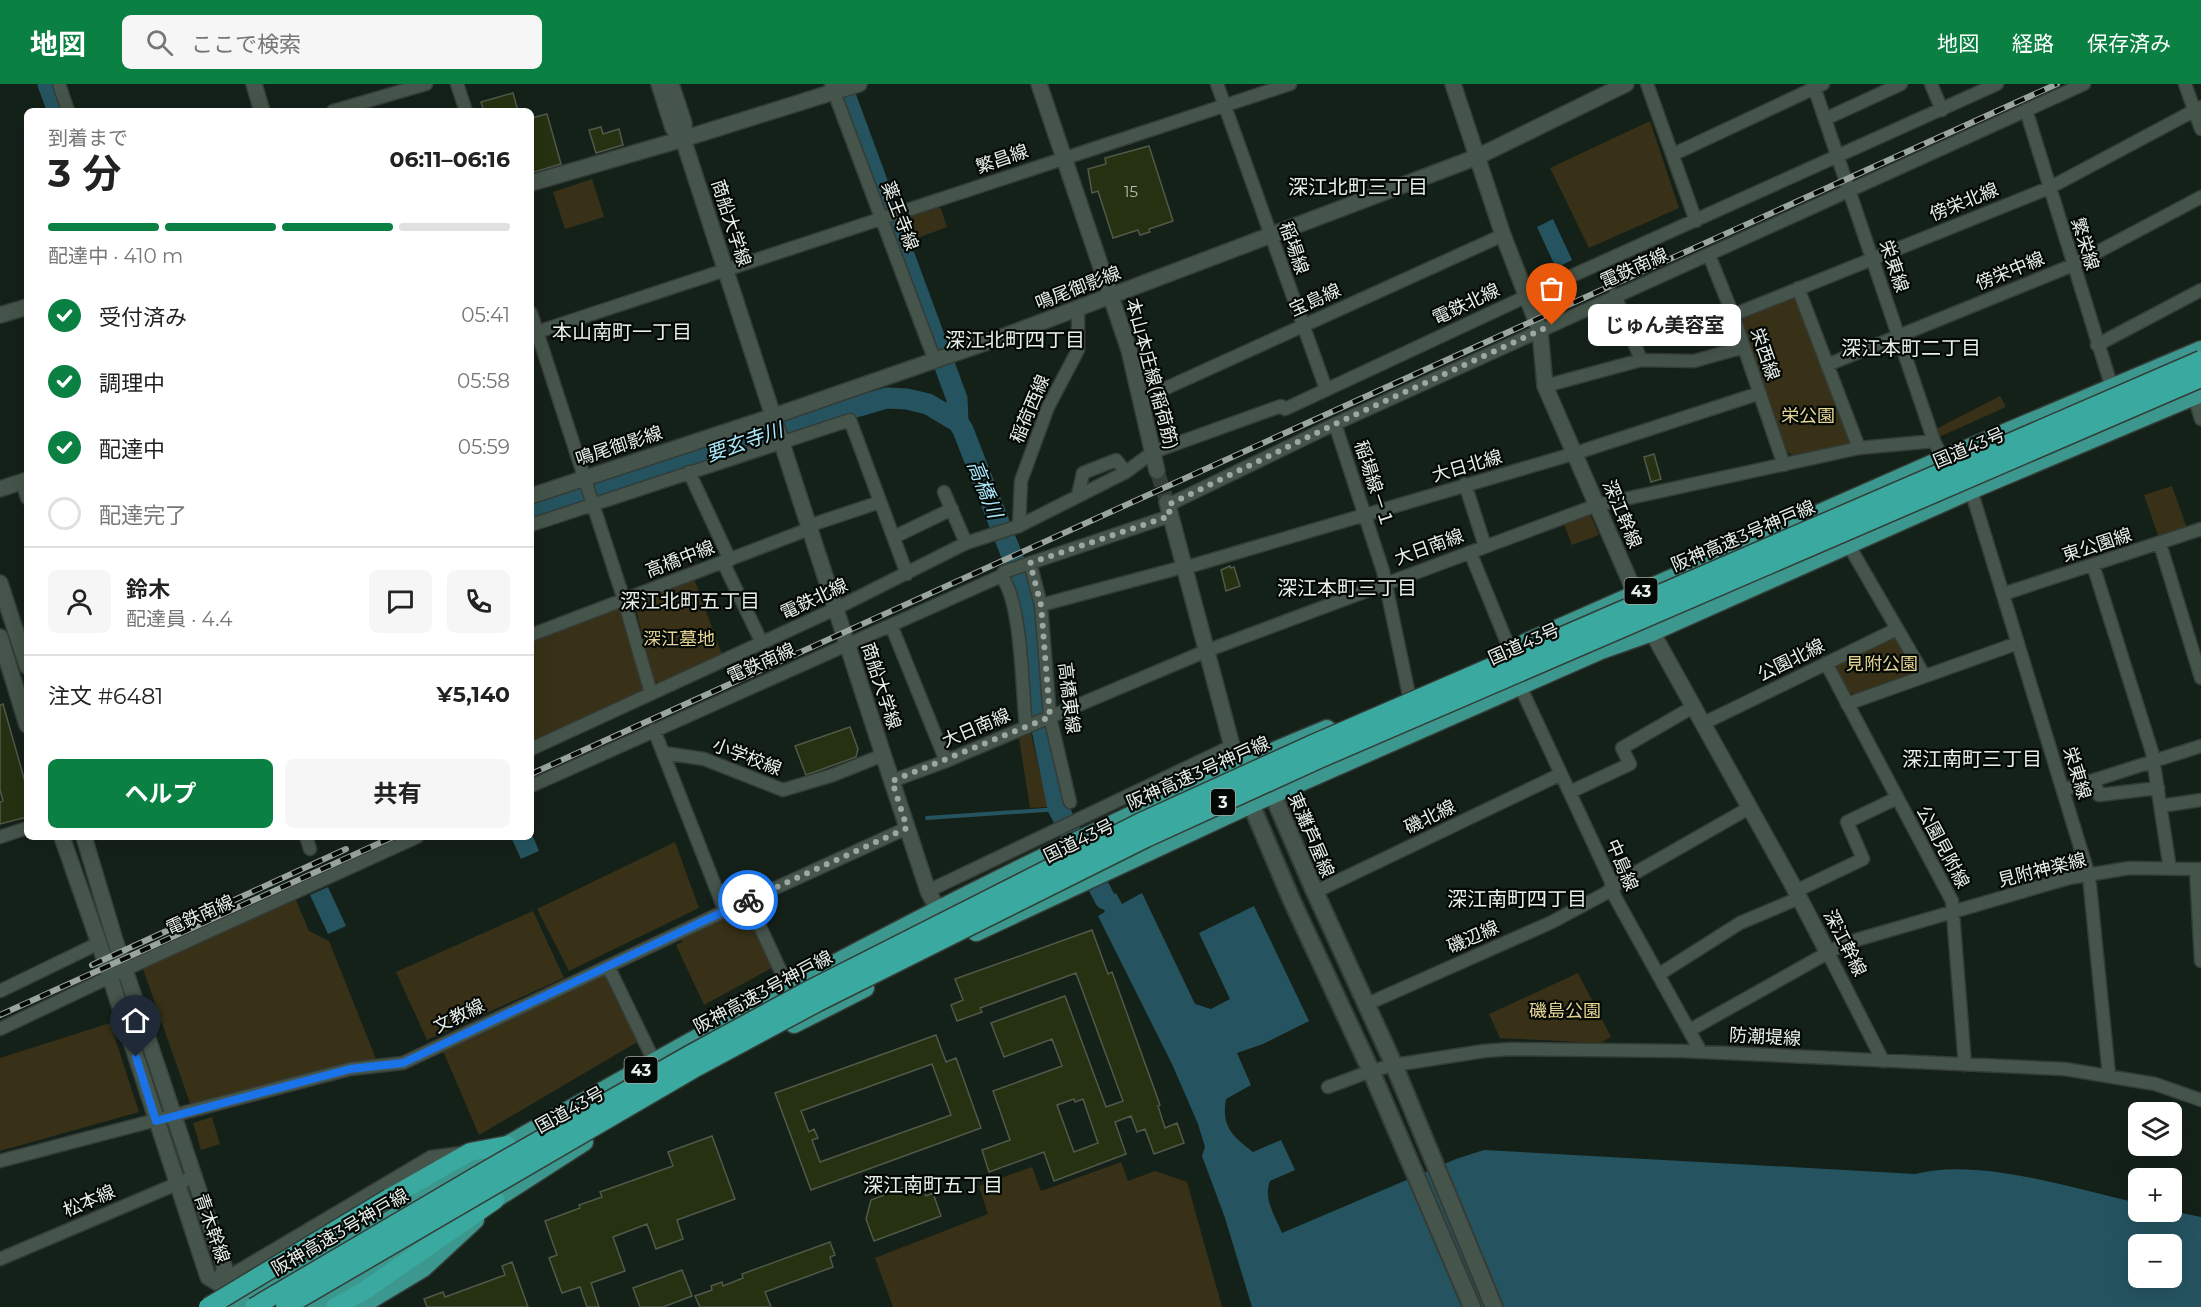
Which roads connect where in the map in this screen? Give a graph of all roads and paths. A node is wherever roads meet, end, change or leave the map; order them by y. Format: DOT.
graph roads {
  1 [pos="59,84"];
  2 [pos="254,84"];
  3 [pos="426,84"];
  4 [pos="457,84"];
  5 [pos="659,84"];
  6 [pos="671,84"];
  7 [pos="1039,84"];
  8 [pos="1217,84"];
  9 [pos="1290,84"];
  10 [pos="1453,84"];
  11 [pos="1626,84"];
  12 [pos="1647,84"];
  13 [pos="1901,84"];
  14 [pos="1930,84"];
  15 [pos="1997,84"];
  16 [pos="2084,84"];
  17 [pos="2185,84"];
  18 [pos="1817,85"];
  19 [pos="842,87"];
  20 [pos="1224,105"];
  21 [pos="67,108"];
  22 [pos="261,108"];
  23 [pos="343,108"];
  24 [pos="465,108"];
  25 [pos="2198,109"];
  26 [pos="1942,110"];
  27 [pos="2026,110"];
  28 [pos="1825,118"];
  29 [pos="2201,129"];
  30 [pos="683,139"];
  31 [pos="1674,154"];
  32 [pos="1838,155"];
  33 [pos="1064,157"];
  34 [pos="1477,157"];
  35 [pos="534,182"];
  36 [pos="2049,188"];
  37 [pos="1850,190"];
  38 [pos="2201,197"];
  39 [pos="882,218"];
  40 [pos="1696,221"];
  41 [pos="1503,235"];
  42 [pos="1271,236"];
  43 [pos="1709,255"];
  44 [pos="1872,259"];
  45 [pos="2073,265"];
  46 [pos="727,271"];
  47 [pos="1798,288"];
  48 [pos="2201,290"];
  49 [pos="1616,295"];
  50 [pos="1111,296"];
  51 [pos="1525,297"];
  52 [pos="24,308"];
  53 [pos="1078,308"];
  54 [pos="0,315"];
  55 [pos="1733,315"];
  56 [pos="534,322"];
  57 [pos="1303,325"];
  58 [pos="1540,331"];
  59 [pos="537,332"];
  60 [pos="1900,336"];
  61 [pos="2097,345"];
  62 [pos="1744,347"];
  63 [pos="2201,350"];
  64 [pos="940,359"];
  65 [pos="1641,360"];
  66 [pos="2201,360"];
  67 [pos="1827,365"];
  68 [pos="2201,378"];
  69 [pos="1545,386"];
  70 [pos="2112,388"];
  71 [pos="1326,389"];
  72 [pos="1760,393"];
  73 [pos="2198,394"];
  74 [pos="1142,399"];
  75 [pos="775,419"];
  76 [pos="2201,419"];
  77 [pos="1335,424"];
  78 [pos="782,439"];
  79 [pos="1934,441"];
  80 [pos="1859,448"];
  81 [pos="1153,452"];
  82 [pos="1576,453"];
  83 [pos="1943,459"];
  84 [pos="1784,465"];
  85 [pos="1157,471"];
  86 [pos="689,472"];
  87 [pos="24,481"];
  88 [pos="1465,484"];
  89 [pos="0,489"];
  90 [pos="1971,490"];
  91 [pos="944,492"];
  92 [pos="590,493"];
  93 [pos="534,496"];
  94 [pos="880,502"];
  95 [pos="1597,505"];
  96 [pos="1168,508"];
  97 [pos="951,509"];
  98 [pos="1365,516"];
  99 [pos="534,523"];
  100 [pos="1019,526"];
  101 [pos="808,528"];
  102 [pos="2201,529"];
  103 [pos="894,537"];
  104 [pos="966,543"];
  105 [pos="1848,544"];
  106 [pos="2160,544"];
  107 [pos="1485,546"];
  108 [pos="1470,552"];
  109 [pos="727,561"];
  110 [pos="1027,564"];
  111 [pos="2093,565"];
  112 [pos="1184,567"];
  113 [pos="907,574"];
  114 [pos="1002,574"];
  115 [pos="1386,582"];
  116 [pos="0,583"];
  117 [pos="1635,593"];
  118 [pos="2004,594"];
  119 [pos="624,600"];
  120 [pos="1041,605"];
  121 [pos="835,609"];
  122 [pos="891,625"];
  123 [pos="1897,629"];
  124 [pos="1652,632"];
  125 [pos="534,634"];
  126 [pos="0,637"];
  127 [pos="762,643"];
  128 [pos="2018,643"];
  129 [pos="846,644"];
  130 [pos="1510,650"];
  131 [pos="1206,651"];
  132 [pos="24,659"];
  133 [pos="1826,663"];
  134 [pos="24,669"];
  135 [pos="1924,675"];
  136 [pos="6,676"];
  137 [pos="2201,678"];
  138 [pos="1520,686"];
  139 [pos="651,693"];
  140 [pos="1409,695"];
  141 [pos="1847,704"];
  142 [pos="1693,707"];
  143 [pos="24,717"];
  144 [pos="1049,717"];
  145 [pos="1702,724"];
  146 [pos="1027,726"];
  147 [pos="654,730"];
  148 [pos="1232,746"];
  149 [pos="2201,746"];
  150 [pos="534,749"];
  151 [pos="664,753"];
  152 [pos="883,755"];
  153 [pos="946,761"];
  154 [pos="2154,761"];
  155 [pos="1243,764"];
  156 [pos="1561,774"];
  157 [pos="892,781"];
  158 [pos="2094,781"];
  159 [pos="534,785"];
  160 [pos="2158,788"];
  161 [pos="2064,790"];
  162 [pos="1570,792"];
  163 [pos="1273,795"];
  164 [pos="1896,798"];
  165 [pos="2201,800"];
  166 [pos="1070,801"];
  167 [pos="1251,804"];
  168 [pos="2161,806"];
  169 [pos="1749,808"];
  170 [pos="1078,818"];
  171 [pos="907,828"];
  172 [pos="24,829"];
  173 [pos="0,837"];
  174 [pos="1086,837"];
  175 [pos="63,840"];
  176 [pos="85,840"];
  177 [pos="410,840"];
  178 [pos="2170,869"];
  179 [pos="2198,869"];
  180 [pos="2089,876"];
  181 [pos="1613,888"];
  182 [pos="928,891"];
  183 [pos="1315,892"];
  184 [pos="1797,894"];
  185 [pos="747,901"];
  186 [pos="939,910"];
  187 [pos="725,911"];
  188 [pos="1954,913"];
  189 [pos="99,943"];
  190 [pos="953,943"];
  191 [pos="1828,953"];
  192 [pos="2201,961"];
  193 [pos="608,966"];
  194 [pos="125,969"];
  195 [pos="1658,975"];
  196 [pos="110,978"];
  197 [pos="789,989"];
  198 [pos="0,991"];
  199 [pos="1365,1005"];
  200 [pos="0,1029"];
  201 [pos="1690,1030"];
  202 [pos="1701,1052"];
  203 [pos="1883,1061"];
  204 [pos="655,1063"];
  205 [pos="1394,1065"];
  206 [pos="1965,1065"];
  207 [pos="1371,1071"];
  208 [pos="2109,1075"];
  209 [pos="1328,1087"];
  210 [pos="2201,1100"];
  211 [pos="173,1117"];
  212 [pos="156,1121"];
  213 [pos="507,1145"];
  214 [pos="470,1152"];
  215 [pos="0,1161"];
  216 [pos="193,1177"];
  217 [pos="176,1183"];
  218 [pos="495,1200"];
  219 [pos="0,1259"];
  220 [pos="218,1283"];
  221 [pos="208,1307"];
  222 [pos="226,1307"];
  223 [pos="254,1307"];
  224 [pos="285,1307"];
  225 [pos="310,1307"];
  226 [pos="335,1307"];
  227 [pos="358,1307"];
  228 [pos="1472,1307"];
  229 [pos="1494,1307"];
  1 -- 21 [label="street"];
  2 -- 22 [label="street"];
  3 -- 23 [label="street"];
  4 -- 24 [label="street"];
  5 -- 30 [label="street, 商船大学線"];
  6 -- 30 [label="street, 商船大学線"];
  7 -- 33 [label="street, 本山本庄線(稲荷筋)"];
  8 -- 20 [label="street, 稲場線"];
  9 -- 20 [label="street, 繁昌線"];
  10 -- 34 [label="street, 深江幹線"];
  11 -- 34 [label="street, 鳴尾御影線"];
  12 -- 31 [label="street"];
  13 -- 28 [label="street"];
  14 -- 26 [label="street"];
  15 -- 26 [label="street, 電鉄北線"];
  16 -- 27 [label="street, 電鉄南線"];
  17 -- 25 [label="street"];
  18 -- 28 [label="street, 栄東線"];
  18 -- 31 [label="street"];
  19 -- 30 [label="street"];
  19 -- 39 [label="street, 薬王寺線"];
  20 -- 33 [label="street, 繁昌線"];
  20 -- 42 [label="street, 稲場線"];
  25 -- 29 [label="street"];
  25 -- 36 [label="street, 傍栄北線"];
  26 -- 32 [label="street, 電鉄北線"];
  27 -- 36 [label="street, 繁栄線"];
  27 -- 37 [label="street, 電鉄南線"];
  28 -- 32 [label="street, 栄東線"];
  30 -- 35 [label="street"];
  30 -- 46 [label="street, 商船大学線"];
  31 -- 40 [label="street"];
  32 -- 37 [label="street, 栄東線"];
  32 -- 40 [label="street, 電鉄北線"];
  33 -- 39 [label="street, 繁昌線"];
  33 -- 50 [label="street, 本山本庄線(稲荷筋)"];
  34 -- 41 [label="street, 深江幹線"];
  34 -- 42 [label="street, 鳴尾御影線"];
  36 -- 44 [label="street, 傍栄北線"];
  36 -- 45 [label="street, 繁栄線"];
  37 -- 43 [label="street, 電鉄南線"];
  37 -- 44 [label="street, 栄東線"];
  38 -- 45 [label="street, 傍栄中線"];
  39 -- 46 [label="street, 繁昌線"];
  39 -- 64 [label="street, 薬王寺線"];
  40 -- 51 [label="street, 電鉄北線"];
  41 -- 51 [label="street, 深江幹線"];
  41 -- 57 [label="street, 宝島線"];
  42 -- 50 [label="street, 鳴尾御影線"];
  42 -- 57 [label="street, 稲場線"];
  43 -- 49 [label="street, 電鉄南線"];
  43 -- 55 [label="street, 栄西線"];
  44 -- 47 [label="street, 傍栄北線"];
  44 -- 60 [label="street, 栄東線"];
  45 -- 60 [label="street, 傍栄中線"];
  45 -- 61 [label="street, 繁栄線"];
  46 -- 59 [label="street, 繁昌線"];
  46 -- 75 [label="street, 商船大学線"];
  47 -- 55 [label="street, 傍栄北線"];
  47 -- 67 [label="street"];
  48 -- 61 [label="street"];
  49 -- 58 [label="street, 電鉄南線"];
  49 -- 65 [label="street"];
  50 -- 53 [label="street, 鳴尾御影線"];
  50 -- 74 [label="street, 本山本庄線(稲荷筋)"];
  51 -- 58 [label="street, 深江幹線"];
  51 -- 71 [label="street, 電鉄北線"];
  52 -- 54 [label="street"];
  53 -- 64 [label="street, 鳴尾御影線"];
  53 -- 100 [label="street, 稲荷西線"];
  55 -- 62 [label="street, 栄西線"];
  56 -- 59 [label="street"];
  57 -- 71 [label="street, 稲場線"];
  57 -- 74 [label="street, 宝島線"];
  58 -- 69 [label="street, 深江幹線"];
  58 -- 77 [label="street, 電鉄南線"];
  59 -- 92 [label="street"];
  60 -- 67 [label="street, 傍栄中線"];
  60 -- 79 [label="street, 栄東線"];
  61 -- 70 [label="street, 繁栄線"];
  62 -- 65 [label="street"];
  62 -- 72 [label="street, 栄西線"];
  63 -- 70 [label="highway, 国道43号 / 43"];
  64 -- 75 [label="street, 鳴尾御影線"];
  65 -- 69 [label="street"];
  66 -- 223 [label="highway, 阪神高速3号神戸線 / 3, bridge"];
  67 -- 80 [label="street"];
  68 -- 224 [label="highway, 阪神高速3号神戸線 / 3, bridge"];
  69 -- 82 [label="street, 深江幹線"];
  70 -- 83 [label="highway, 国道43号 / 43"];
  71 -- 81 [label="street, 電鉄北線"];
  72 -- 82 [label="street, 大日北線"];
  72 -- 84 [label="street, 栄西線"];
  73 -- 76 [label="street"];
  73 -- 90 [label="highway, 国道43号 / 43"];
  74 -- 81 [label="street, 本山本庄線(稲荷筋)"];
  75 -- 78 [label="street, 商船大学線"];
  75 -- 92 [label="street, 鳴尾御影線"];
  77 -- 96 [label="street, 電鉄南線"];
  77 -- 98 [label="street, 稲場線－１"];
  78 -- 86 [label="street, 鳴尾御影線"];
  78 -- 94 [label="street, 鳴尾御影線"];
  78 -- 101 [label="street, 商船大学線"];
  79 -- 80 [label="street, 大日南線"];
  79 -- 83 [label="street, 栄東線"];
  80 -- 84 [label="street, 大日南線"];
  81 -- 85 [label="street, 本山本庄線(稲荷筋)"];
  81 -- 100 [label="street, 電鉄北線"];
  82 -- 88 [label="street, 大日北線"];
  82 -- 95 [label="street, 深江幹線"];
  83 -- 117 [label="highway, 国道43号 / 43"];
  84 -- 95 [label="street, 大日南線"];
  86 -- 92 [label="street, 鳴尾御影線"];
  86 -- 109 [label="street"];
  87 -- 89 [label="street"];
  88 -- 98 [label="street, 大日北線"];
  88 -- 107 [label="street"];
  90 -- 105 [label="highway, 国道43号 / 43"];
  90 -- 118 [label="street, 栄東線"];
  91 -- 97 [label="street"];
  92 -- 93 [label="street, 鳴尾御影線"];
  92 -- 99 [label="street, 鳴尾御影線"];
  92 -- 119 [label="street"];
  94 -- 101 [label="street, 高橋中線"];
  94 -- 103 [label="street"];
  95 -- 107 [label="street, 大日南線"];
  95 -- 117 [label="street, 深江幹線"];
  96 -- 110 [label="street, 電鉄南線"];
  96 -- 112 [label="street"];
  97 -- 103 [label="street"];
  97 -- 104 [label="street"];
  98 -- 112 [label="street, 大日北線"];
  98 -- 115 [label="street, 稲場線－１"];
  100 -- 104 [label="street, 電鉄北線"];
  101 -- 109 [label="street, 高橋中線"];
  101 -- 121 [label="street, 商船大学線"];
  102 -- 106 [label="street, 東公園線"];
  103 -- 113 [label="street"];
  104 -- 113 [label="street, 電鉄北線"];
  105 -- 123 [label="street"];
  105 -- 124 [label="highway, 国道43号 / 43"];
  106 -- 111 [label="street, 東公園線"];
  106 -- 137 [label="street"];
  107 -- 108 [label="street, 大日南線"];
  108 -- 115 [label="street, 大日南線"];
  108 -- 130 [label="street"];
  109 -- 119 [label="street, 高橋中線"];
  109 -- 127 [label="street"];
  110 -- 114 [label="street, 電鉄南線"];
  110 -- 120 [label="street, 高橋東線"];
  111 -- 118 [label="street, 東公園線"];
  111 -- 154 [label="street"];
  112 -- 120 [label="street, 大日北線"];
  112 -- 131 [label="street"];
  113 -- 121 [label="street, 電鉄北線"];
  114 -- 122 [label="street, 電鉄南線"];
  114 -- 146 [label="street"];
  115 -- 131 [label="street, 大日南線"];
  115 -- 140 [label="street, 稲場線－１"];
  116 -- 132 [label="street"];
  117 -- 124 [label="street, 深江幹線"];
  117 -- 130 [label="highway, 国道43号 / 43"];
  118 -- 128 [label="street, 栄東線"];
  119 -- 125 [label="street, 高橋中線"];
  119 -- 139 [label="street"];
  120 -- 144 [label="street, 高橋東線"];
  121 -- 127 [label="street, 電鉄北線"];
  121 -- 129 [label="street, 商船大学線"];
  122 -- 129 [label="street, 電鉄南線"];
  122 -- 153 [label="street"];
  123 -- 133 [label="street, 公園北線"];
  123 -- 135 [label="street"];
  124 -- 138 [label="highway, 国道43号 / 43"];
  124 -- 142 [label="street, 深江幹線"];
  126 -- 136 [label="street"];
  127 -- 139 [label="street, 電鉄北線"];
  128 -- 135 [label="street"];
  128 -- 161 [label="street, 栄東線"];
  129 -- 147 [label="street, 電鉄南線"];
  129 -- 152 [label="street, 商船大学線"];
  130 -- 140 [label="highway, 国道43号 / 43"];
  131 -- 144 [label="street, 大日南線"];
  131 -- 148 [label="street"];
  133 -- 141 [label="street, 公園見附線"];
  133 -- 145 [label="street, 公園北線"];
  134 -- 136 [label="street"];
  135 -- 141 [label="street"];
  136 -- 143 [label="street"];
  138 -- 156 [label="street, 中島線"];
  138 -- 163 [label="highway, 国道43号 / 43"];
  139 -- 150 [label="street, 電鉄北線"];
  140 -- 155 [label="highway, 国道43号 / 43"];
  141 -- 164 [label="street, 公園見附線"];
  142 -- 145 [label="street, 深江幹線"];
  142 -- 162 [label="street"];
  144 -- 146 [label="street, 大日南線"];
  144 -- 166 [label="street, 高橋東線"];
  145 -- 169 [label="street, 深江幹線"];
  146 -- 153 [label="street, 大日南線"];
  147 -- 151 [label="street"];
  147 -- 159 [label="street, 電鉄南線"];
  148 -- 155 [label="street"];
  148 -- 170 [label="street"];
  149 -- 154 [label="street"];
  151 -- 152 [label="street, 小学校線"];
  151 -- 187 [label="street"];
  152 -- 157 [label="street, 商船大学線"];
  153 -- 157 [label="street, 大日南線"];
  154 -- 158 [label="street"];
  154 -- 160 [label="street"];
  155 -- 163 [label="main road, 東灘芦屋線"];
  155 -- 167 [label="main road"];
  155 -- 174 [label="highway, 国道43号 / 43"];
  156 -- 162 [label="street, 中島線"];
  156 -- 183 [label="street, 磯北線"];
  157 -- 171 [label="street, 商船大学線"];
  158 -- 160 [label="street"];
  158 -- 161 [label="street"];
  160 -- 168 [label="street"];
  161 -- 180 [label="street, 栄東線"];
  162 -- 181 [label="street, 中島線"];
  163 -- 167 [label="highway, 国道43号 / 43"];
  163 -- 183 [label="main road, 東灘芦屋線"];
  164 -- 184 [label="street"];
  164 -- 188 [label="street, 公園見附線"];
  165 -- 168 [label="street"];
  167 -- 190 [label="highway, 国道43号 / 43"];
  167 -- 207 [label="main road"];
  168 -- 178 [label="street"];
  169 -- 181 [label="street, 磯辺線"];
  169 -- 184 [label="street, 深江幹線"];
  170 -- 174 [label="street"];
  170 -- 182 [label="street"];
  171 -- 182 [label="street, 商船大学線"];
  171 -- 185 [label="street, 文教線"];
  172 -- 173 [label="street"];
  174 -- 186 [label="highway, 国道43号 / 43"];
  175 -- 189 [label="street, 青木幹線"];
  176 -- 194 [label="street, 青木幹線"];
  177 -- 194 [label="street, 電鉄南線"];
  178 -- 179 [label="street, 見附神楽線"];
  178 -- 180 [label="street, 見附神楽線"];
  179 -- 192 [label="street"];
  180 -- 188 [label="street, 見附神楽線"];
  180 -- 208 [label="street, 栄東線"];
  181 -- 195 [label="street, 中島線"];
  181 -- 199 [label="street, 磯辺線"];
  182 -- 186 [label="street, 商船大学線"];
  183 -- 199 [label="main road, 東灘芦屋線"];
  184 -- 191 [label="street, 深江幹線"];
  184 -- 195 [label="street"];
  185 -- 187 [label="street, 文教線"];
  185 -- 197 [label="street"];
  186 -- 190 [label="street, 商船大学線"];
  186 -- 197 [label="highway, 国道43号 / 43"];
  187 -- 193 [label="street, 文教線"];
  188 -- 191 [label="street, 見附神楽線"];
  188 -- 206 [label="street, 公園見附線"];
  189 -- 196 [label="street, 青木幹線"];
  189 -- 198 [label="street"];
  190 -- 218 [label="highway, 国道43号 / 43"];
  191 -- 201 [label="street, 見附神楽線"];
  191 -- 203 [label="street, 深江幹線"];
  193 -- 204 [label="street"];
  193 -- 211 [label="street, 文教線"];
  194 -- 196 [label="street, 電鉄南線"];
  194 -- 211 [label="street, 青木幹線"];
  195 -- 201 [label="street, 中島線"];
  196 -- 200 [label="street, 電鉄南線"];
  196 -- 212 [label="street, 青木幹線"];
  197 -- 204 [label="highway, 国道43号 / 43"];
  199 -- 205 [label="main road, 東灘芦屋線"];
  201 -- 202 [label="street, 中島線"];
  202 -- 203 [label="street, 防潮堤線"];
  202 -- 205 [label="street, 防潮堤線"];
  203 -- 206 [label="street, 防潮堤線"];
  204 -- 213 [label="highway, 国道43号 / 43"];
  205 -- 207 [label="street, 防潮堤線"];
  205 -- 229 [label="main road, 東灘芦屋線"];
  206 -- 208 [label="street, 防潮堤線"];
  207 -- 209 [label="street, 防潮堤線"];
  207 -- 228 [label="main road"];
  208 -- 210 [label="street, 防潮堤線"];
  211 -- 212 [label="street, 文教線"];
  211 -- 216 [label="street, 青木幹線"];
  212 -- 215 [label="street, 文教線"];
  212 -- 217 [label="street, 青木幹線"];
  213 -- 214 [label="highway"];
  213 -- 222 [label="highway, 国道43号 / 43"];
  214 -- 220 [label="street"];
  214 -- 221 [label="highway, bridge"];
  216 -- 217 [label="street, 松本線"];
  216 -- 220 [label="street, 青木幹線"];
  217 -- 219 [label="street, 松本線"];
  217 -- 220 [label="street, 青木幹線"];
  218 -- 225 [label="highway, 国道43号 / 43"];
  218 -- 226 [label="highway"];
  218 -- 227 [label="highway"];
  220 -- 222 [label="street"];
}
